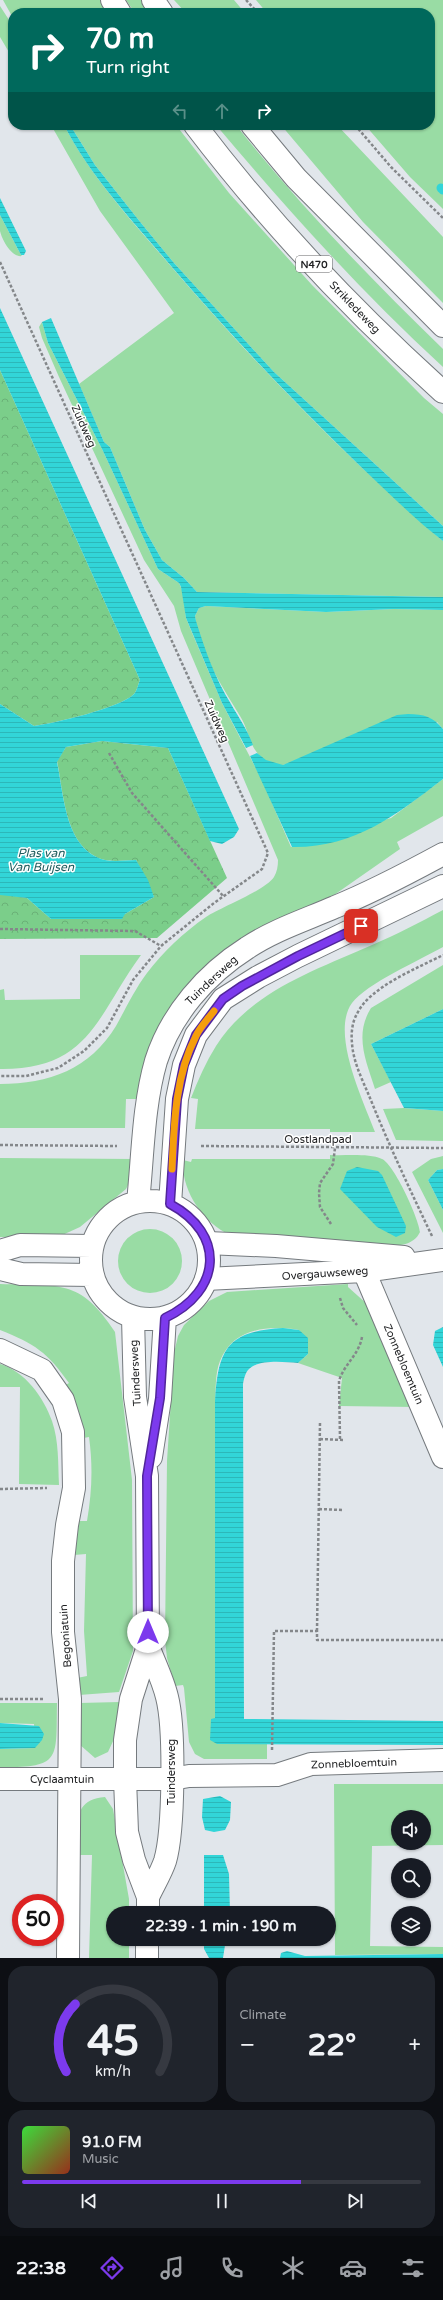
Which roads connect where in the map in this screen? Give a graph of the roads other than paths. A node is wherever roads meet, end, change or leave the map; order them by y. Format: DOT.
graph roads {
  1 [pos="199,130"];
  2 [pos="256,130"];
  3 [pos="443,326"];
  4 [pos="443,392"];
  5 [pos="443,854"];
  6 [pos="443,886"];
  7 [pos="138,1202"];
  8 [pos="170,1204"];
  9 [pos="207,1243"];
  10 [pos="92,1246"];
  11 [pos="0,1251"];
  12 [pos="443,1260"];
  13 [pos="0,1269"];
  14 [pos="364,1271"];
  15 [pos="92,1274"];
  16 [pos="206,1279"];
  17 [pos="133,1317"];
  18 [pos="165,1318"];
  19 [pos="0,1350"];
  20 [pos="443,1457"];
  21 [pos="147,1476"];
  22 [pos="148,1646"];
  23 [pos="443,1760"];
  24 [pos="0,1778"];
  25 [pos="68,1779"];
  26 [pos="124,1779"];
  27 [pos="172,1779"];
  28 [pos="148,1905"];
  29 [pos="147,1946"];
  30 [pos="68,1958"];
  31 [pos="147,1958"];
  1 -- 4 [label="main road, Strikledeweg / N470"];
  2 -- 3 [label="main road"];
  5 -- 7 [label="main road, Tuindersweg"];
  6 -- 8 [label="main road, Tuindersweg"];
  7 -- 8 [label="main road"];
  7 -- 10 [label="main road"];
  8 -- 9 [label="main road"];
  9 -- 12 [label="main road, Overgauwseweg"];
  9 -- 16 [label="main road"];
  10 -- 11 [label="main road"];
  10 -- 15 [label="main road"];
  12 -- 14 [label="main road, Overgauwseweg"];
  13 -- 15 [label="main road"];
  14 -- 16 [label="main road, Overgauwseweg"];
  14 -- 20 [label="main road, Zonnebloemtuin"];
  15 -- 17 [label="main road"];
  16 -- 18 [label="main road"];
  17 -- 18 [label="main road"];
  17 -- 21 [label="main road, Tuindersweg"];
  18 -- 21 [label="main road, Tuindersweg"];
  19 -- 25 [label="main road, Begoniatuin"];
  21 -- 22 [label="main road, Tuindersweg"];
  22 -- 26 [label="main road, Tuindersweg"];
  22 -- 27 [label="main road, Tuindersweg"];
  23 -- 27 [label="main road, Zonnebloemtuin"];
  24 -- 25 [label="main road, Cyclaamtuin"];
  25 -- 26 [label="main road, Cyclaamtuin"];
  25 -- 30 [label="main road, Begoniatuin"];
  26 -- 27 [label="main road, Zonnebloemtuin"];
  26 -- 28 [label="main road, Tuindersweg"];
  27 -- 28 [label="main road, Tuindersweg"];
  29 -- 31 [label="main road"];
}
